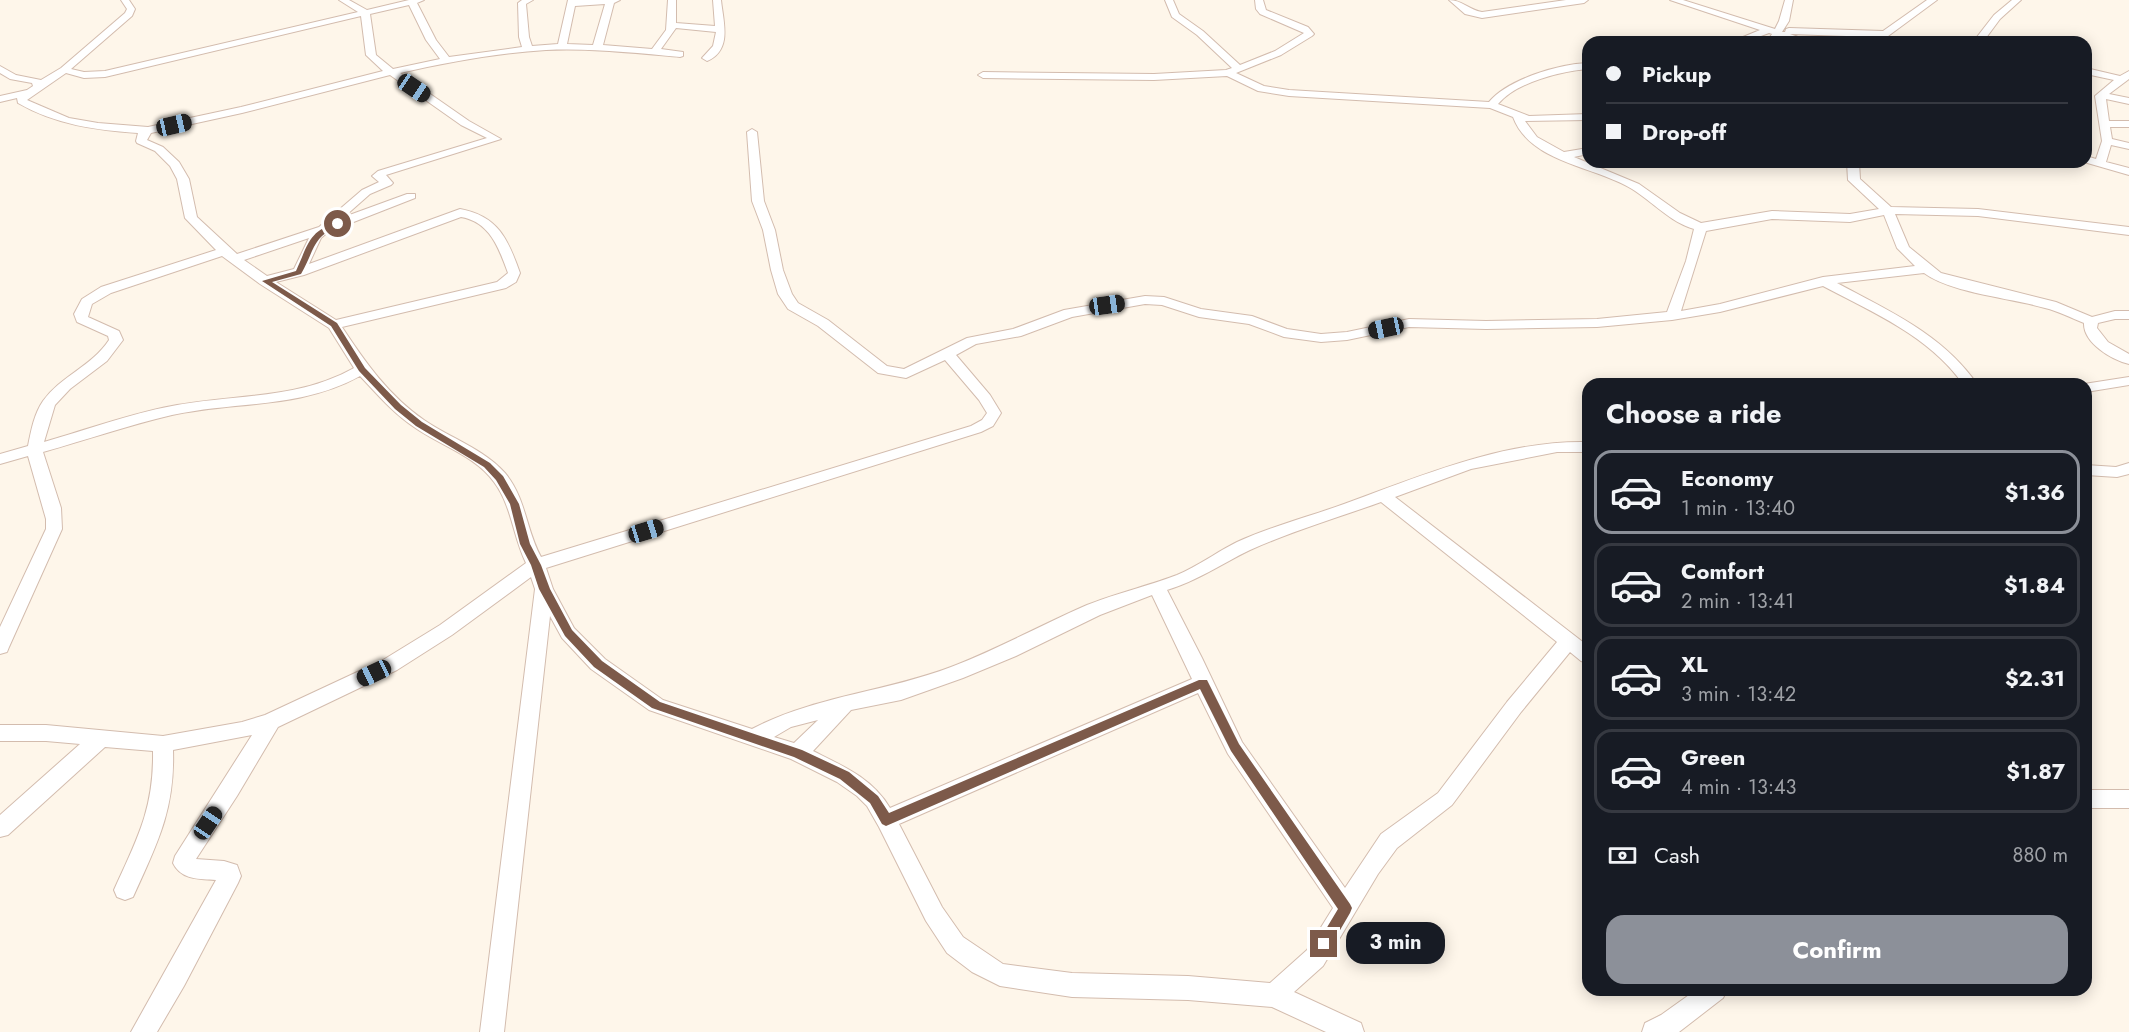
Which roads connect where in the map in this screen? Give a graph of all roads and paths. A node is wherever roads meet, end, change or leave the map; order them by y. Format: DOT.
graph roads {
  1 [pos="125,0"];
  2 [pos="343,0"];
  3 [pos="529,0"];
  4 [pos="609,0"];
  5 [pos="616,0"];
  6 [pos="672,0"];
  7 [pos="717,0"];
  8 [pos="1169,0"];
  9 [pos="1259,0"];
  10 [pos="1454,0"];
  11 [pos="1496,0"];
  12 [pos="1584,0"];
  13 [pos="1674,0"];
  14 [pos="1789,0"];
  15 [pos="1910,0"];
  16 [pos="1933,0"];
  17 [pos="2017,0"];
  18 [pos="416,1"];
  19 [pos="572,2"];
  20 [pos="1922,8"];
  21 [pos="365,12"];
  22 [pos="1512,12"];
  23 [pos="672,26"];
  24 [pos="721,30"];
  25 [pos="1767,31"];
  26 [pos="1884,34"];
  27 [pos="1753,36"];
  28 [pos="1776,36"];
  29 [pos="1882,36"];
  30 [pos="1983,36"];
  31 [pos="562,47"];
  32 [pos="597,48"];
  33 [pos="528,49"];
  34 [pos="655,51"];
  35 [pos="680,54"];
  36 [pos="707,58"];
  37 [pos="447,60"];
  38 [pos="1582,66"];
  39 [pos="1238,68"];
  40 [pos="0,69"];
  41 [pos="64,70"];
  42 [pos="392,72"];
  43 [pos="2092,72"];
  44 [pos="1228,73"];
  45 [pos="983,75"];
  46 [pos="2125,76"];
  47 [pos="38,87"];
  48 [pos="28,93"];
  49 [pos="2129,93"];
  50 [pos="2092,94"];
  51 [pos="2101,95"];
  52 [pos="0,99"];
  53 [pos="2129,101"];
  54 [pos="1492,105"];
  55 [pos="1518,116"];
  56 [pos="1582,117"];
  57 [pos="2100,118"];
  58 [pos="2129,124"];
  59 [pos="148,130"];
  60 [pos="752,132"];
  61 [pos="2107,141"];
  62 [pos="2129,146"];
  63 [pos="1582,152"];
  64 [pos="1565,155"];
  65 [pos="2092,161"];
  66 [pos="1582,164"];
  67 [pos="2103,165"];
  68 [pos="1589,168"];
  69 [pos="1853,168"];
  70 [pos="2129,172"];
  71 [pos="2129,183"];
  72 [pos="411,196"];
  73 [pos="1888,211"];
  74 [pos="1701,227"];
  75 [pos="322,230"];
  76 [pos="2129,231"];
  77 [pos="230,255"];
  78 [pos="1925,269"];
  79 [pos="299,272"];
  80 [pos="265,281"];
  81 [pos="1823,281"];
  82 [pos="2129,315"];
  83 [pos="1672,316"];
  84 [pos="2091,321"];
  85 [pos="334,325"];
  86 [pos="946,352"];
  87 [pos="2129,360"];
  88 [pos="362,369"];
  89 [pos="1967,378"];
  90 [pos="2129,381"];
  91 [pos="2092,387"];
  92 [pos="1582,447"];
  93 [pos="35,450"];
  94 [pos="0,459"];
  95 [pos="2129,468"];
  96 [pos="2092,470"];
  97 [pos="1382,495"];
  98 [pos="536,565"];
  99 [pos="1156,587"];
  100 [pos="544,589"];
  101 [pos="1569,640"];
  102 [pos="0,647"];
  103 [pos="1582,651"];
  104 [pos="1203,683"];
  105 [pos="845,704"];
  106 [pos="271,721"];
  107 [pos="0,733"];
  108 [pos="100,739"];
  109 [pos="752,739"];
  110 [pos="164,744"];
  111 [pos="798,753"];
  112 [pos="2092,799"];
  113 [pos="2129,799"];
  114 [pos="886,820"];
  115 [pos="0,828"];
  116 [pos="124,890"];
  117 [pos="1346,908"];
  118 [pos="1274,995"];
  119 [pos="1707,996"];
  120 [pos="143,1032"];
  121 [pos="492,1032"];
  122 [pos="1352,1032"];
  123 [pos="1654,1032"];
  1 -- 41 [label="street"];
  2 -- 21 [label="street"];
  3 -- 33 [label="street"];
  4 -- 5 [label="street"];
  4 -- 19 [label="street"];
  4 -- 32 [label="street"];
  6 -- 23 [label="street"];
  7 -- 24 [label="street"];
  8 -- 39 [label="street"];
  9 -- 39 [label="street"];
  10 -- 22 [label="street"];
  11 -- 22 [label="street"];
  12 -- 22 [label="street"];
  13 -- 25 [label="street"];
  14 -- 28 [label="street"];
  15 -- 20 [label="street"];
  16 -- 20 [label="street"];
  17 -- 30 [label="street"];
  18 -- 21 [label="street"];
  18 -- 37 [label="street"];
  19 -- 31 [label="street"];
  20 -- 26 [label="street"];
  21 -- 41 [label="street"];
  21 -- 42 [label="street"];
  23 -- 24 [label="street"];
  23 -- 34 [label="street"];
  24 -- 36 [label="street"];
  25 -- 27 [label="street"];
  25 -- 28 [label="street"];
  26 -- 28 [label="street"];
  26 -- 29 [label="street"];
  31 -- 32 [label="street"];
  31 -- 33 [label="street"];
  32 -- 34 [label="street"];
  33 -- 37 [label="street"];
  34 -- 35 [label="street"];
  37 -- 42 [label="street"];
  38 -- 54 [label="street"];
  39 -- 44 [label="street"];
  40 -- 47 [label="street"];
  41 -- 47 [label="street"];
  42 -- 59 [label="street"];
  42 -- 75 [label="street"];
  43 -- 46 [label="street"];
  44 -- 45 [label="street"];
  44 -- 54 [label="street"];
  46 -- 51 [label="street"];
  47 -- 48 [label="street"];
  48 -- 52 [label="street"];
  48 -- 59 [label="street"];
  49 -- 51 [label="street"];
  50 -- 51 [label="street"];
  51 -- 53 [label="street"];
  51 -- 57 [label="street"];
  54 -- 55 [label="street"];
  55 -- 56 [label="street"];
  55 -- 64 [label="street"];
  57 -- 58 [label="street"];
  57 -- 61 [label="street"];
  59 -- 77 [label="street"];
  60 -- 86 [label="street"];
  61 -- 62 [label="street"];
  61 -- 67 [label="street"];
  63 -- 64 [label="street"];
  64 -- 66 [label="street"];
  65 -- 67 [label="street"];
  67 -- 70 [label="street"];
  67 -- 71 [label="street"];
  68 -- 74 [label="street"];
  69 -- 73 [label="street"];
  72 -- 75 [label="street"];
  73 -- 74 [label="street"];
  73 -- 76 [label="street"];
  73 -- 78 [label="street"];
  74 -- 83 [label="street"];
  75 -- 77 [label="street"];
  75 -- 79 [label="street"];
  77 -- 80 [label="street"];
  77 -- 93 [label="street"];
  78 -- 81 [label="street"];
  78 -- 84 [label="street"];
  79 -- 80 [label="street"];
  79 -- 85 [label="street"];
  80 -- 85 [label="street"];
  81 -- 83 [label="street"];
  81 -- 89 [label="street"];
  82 -- 84 [label="street"];
  83 -- 86 [label="street"];
  84 -- 87 [label="street"];
  85 -- 88 [label="street"];
  86 -- 98 [label="street"];
  88 -- 93 [label="street"];
  88 -- 98 [label="street"];
  90 -- 91 [label="street"];
  92 -- 97 [label="street"];
  93 -- 94 [label="street"];
  93 -- 102 [label="street"];
  95 -- 96 [label="street"];
  97 -- 99 [label="street"];
  97 -- 101 [label="street"];
  98 -- 100 [label="street"];
  98 -- 106 [label="street"];
  99 -- 104 [label="street"];
  99 -- 105 [label="street"];
  100 -- 109 [label="street"];
  100 -- 121 [label="street"];
  101 -- 103 [label="street"];
  101 -- 117 [label="street"];
  104 -- 114 [label="street"];
  104 -- 117 [label="street"];
  105 -- 109 [label="street"];
  105 -- 111 [label="street"];
  106 -- 110 [label="street"];
  106 -- 120 [label="street"];
  107 -- 108 [label="street"];
  108 -- 110 [label="street"];
  108 -- 115 [label="street"];
  109 -- 111 [label="street"];
  110 -- 116 [label="street"];
  111 -- 114 [label="street"];
  112 -- 113 [label="street"];
  114 -- 118 [label="street"];
  117 -- 118 [label="street"];
  118 -- 122 [label="street"];
  119 -- 123 [label="street"];
}
